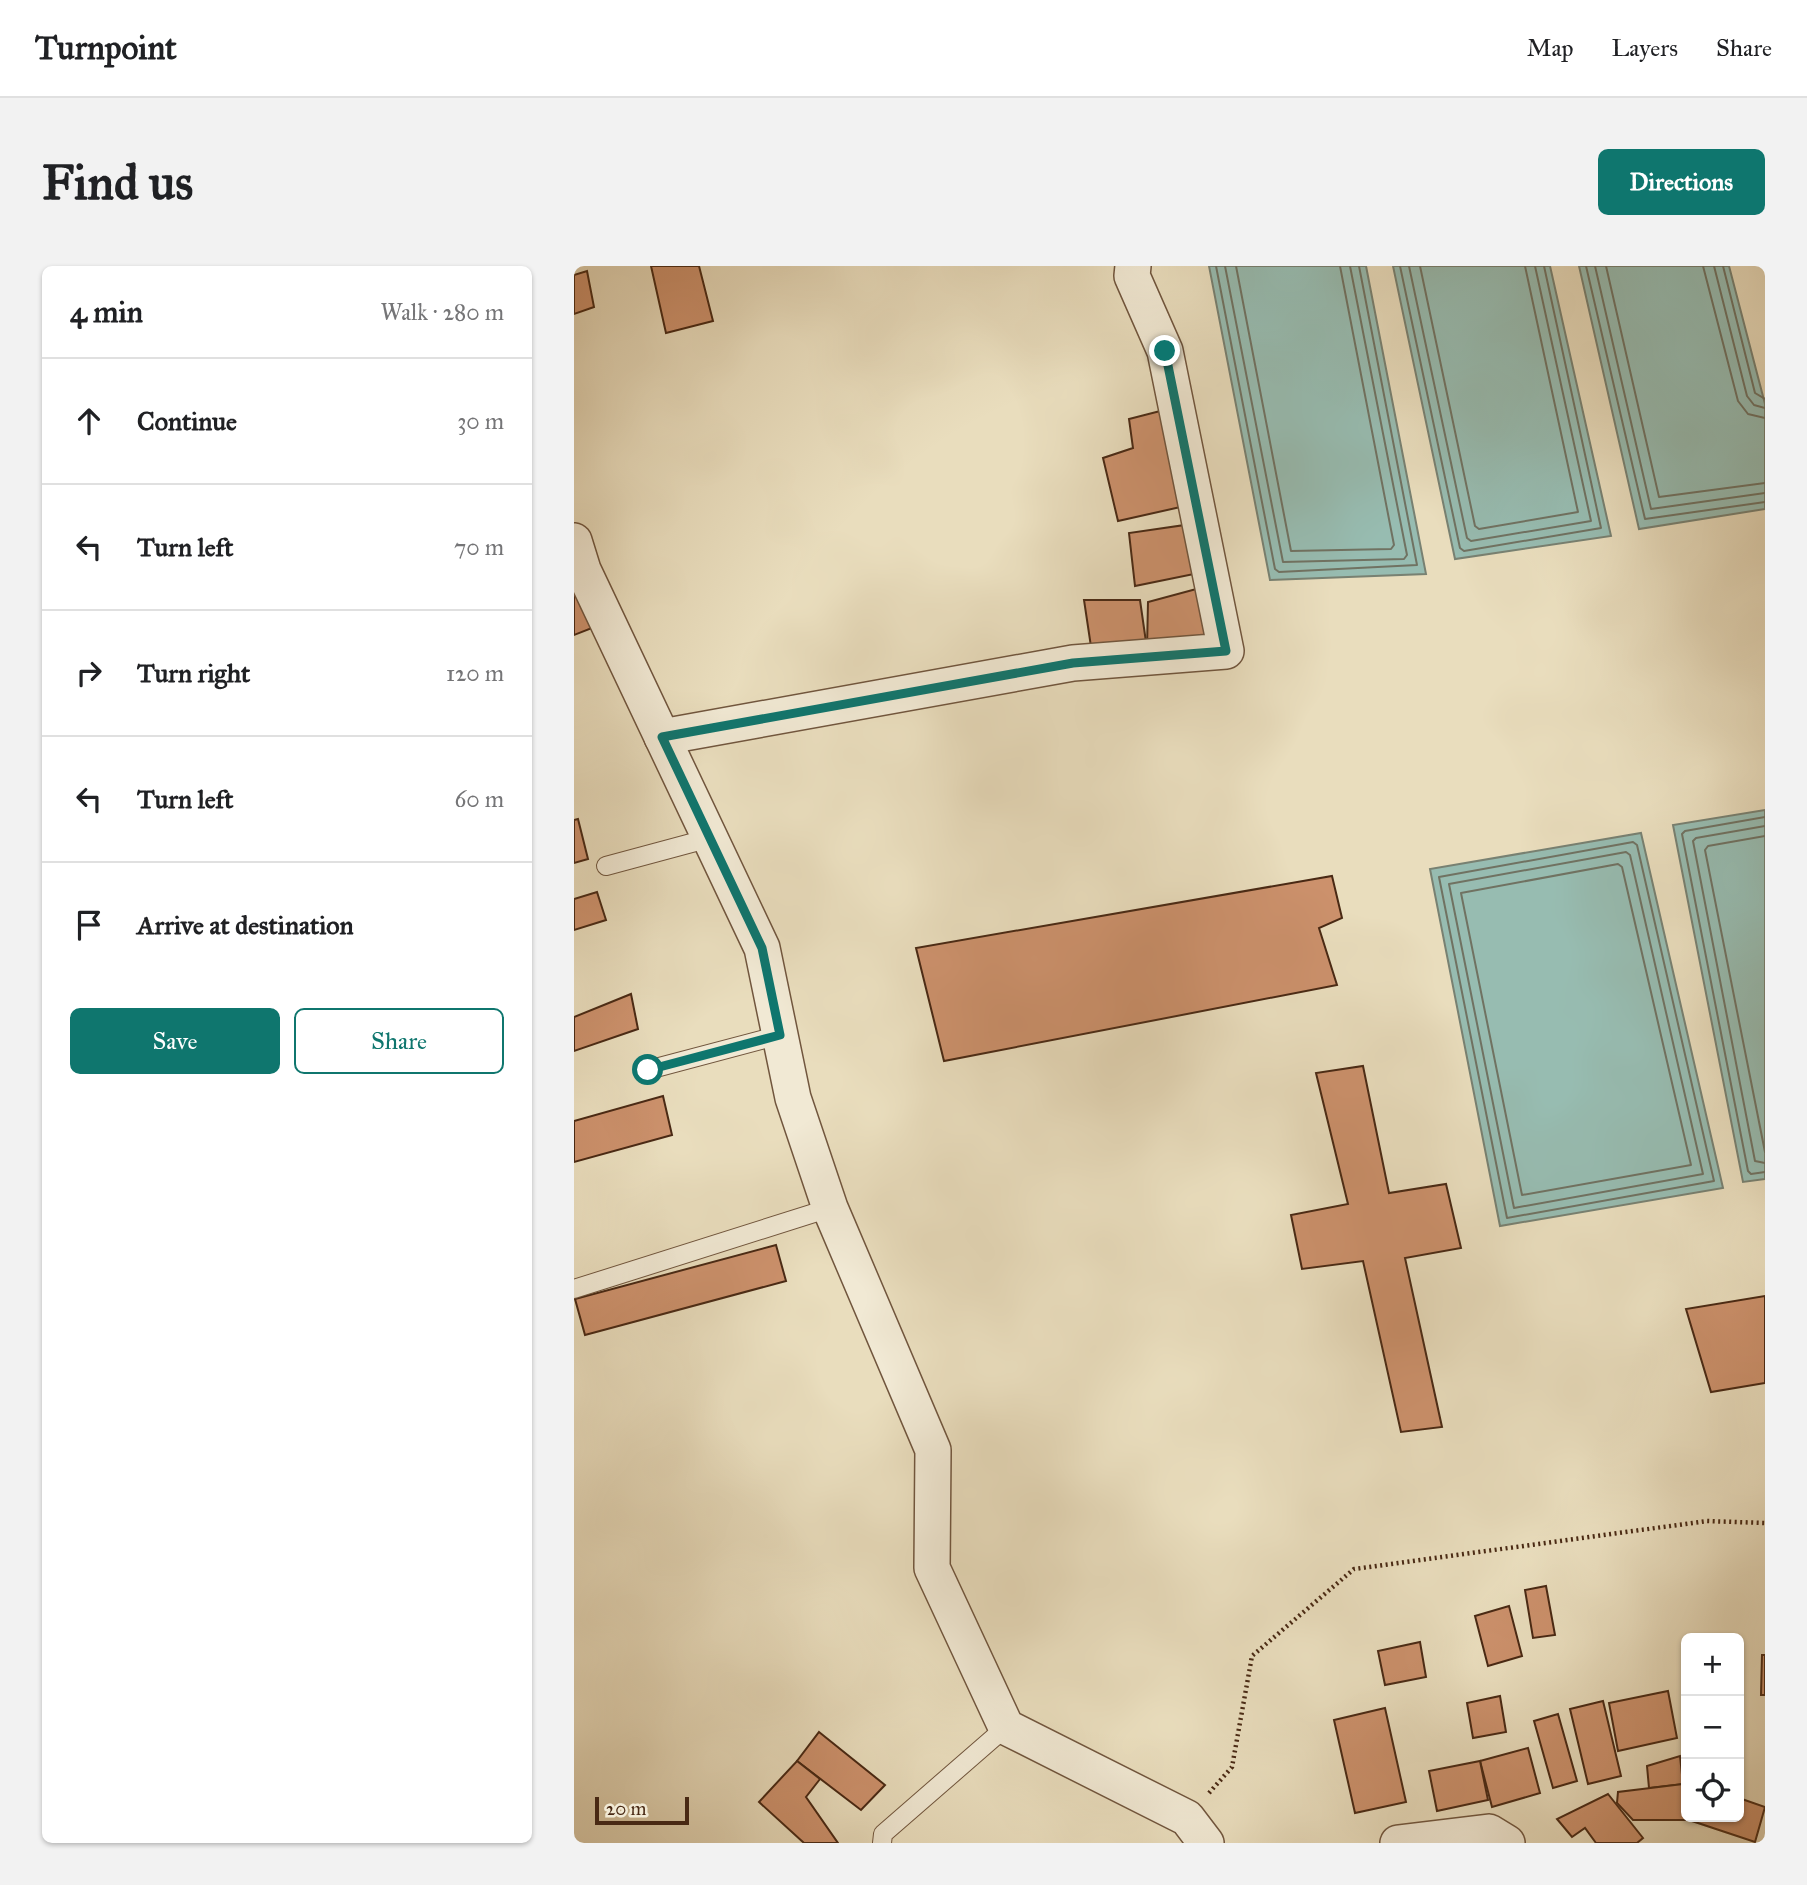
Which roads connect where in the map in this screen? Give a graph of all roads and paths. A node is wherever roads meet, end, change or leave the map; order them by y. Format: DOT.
graph roads {
  1 [pos="1133,266"];
  2 [pos="574,541"];
  3 [pos="662,737"];
  4 [pos="710,838"];
  5 [pos="606,866"];
  6 [pos="780,1035"];
  7 [pos="648,1070"];
  8 [pos="830,1208"];
  9 [pos="574,1289"];
  10 [pos="1765,1523"];
  11 [pos="1006,1727"];
  12 [pos="1196,1831"];
  13 [pos="882,1843"];
  14 [pos="1398,1843"];
  15 [pos="1507,1843"];
  1 -- 3 [label="street"];
  2 -- 3 [label="street"];
  3 -- 4 [label="street"];
  4 -- 5 [label="lane"];
  4 -- 6 [label="street"];
  6 -- 7 [label="lane"];
  6 -- 8 [label="street"];
  8 -- 9 [label="lane"];
  8 -- 11 [label="street"];
  10 -- 12 [label="path"];
  11 -- 12 [label="street"];
  11 -- 13 [label="lane"];
  14 -- 15 [label="street"];
}
